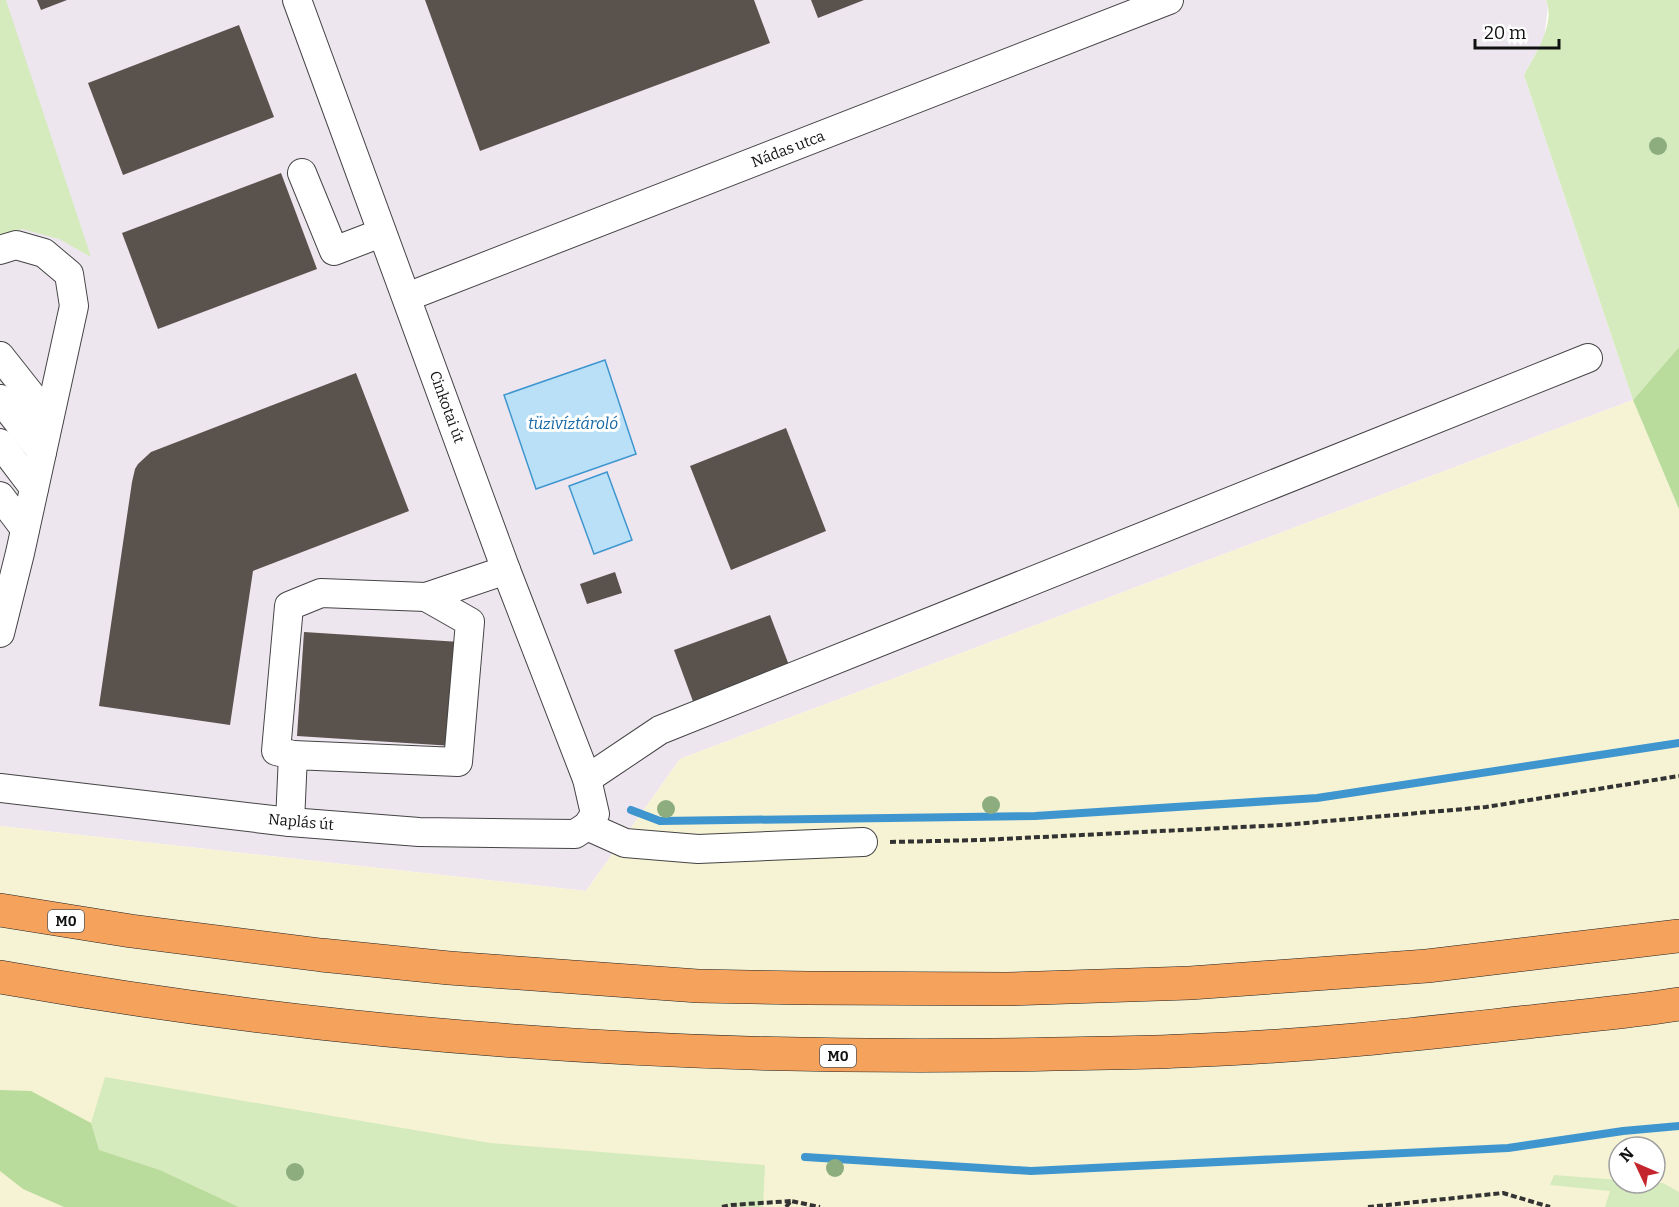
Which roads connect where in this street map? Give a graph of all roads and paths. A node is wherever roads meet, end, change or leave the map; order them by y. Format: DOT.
graph roads {
  1 [pos="297,0"];
  2 [pos="1170,0"];
  3 [pos="302,173"];
  4 [pos="381,233"];
  5 [pos="0,250"];
  6 [pos="407,297"];
  7 [pos="0,356"];
  8 [pos="1587,358"];
  9 [pos="0,399"];
  10 [pos="49,418"];
  11 [pos="0,443"];
  12 [pos="42,452"];
  13 [pos="34,488"];
  14 [pos="0,496"];
  15 [pos="25,529"];
  16 [pos="506,570"];
  17 [pos="426,597"];
  18 [pos="0,633"];
  19 [pos="293,755"];
  20 [pos="1679,776"];
  21 [pos="587,779"];
  22 [pos="0,788"];
  23 [pos="591,820"];
  24 [pos="290,822"];
  25 [pos="862,842"];
  26 [pos="0,910"];
  27 [pos="1679,936"];
  28 [pos="0,977"];
  29 [pos="1679,1004"];
  30 [pos="791,1201"];
  31 [pos="722,1207"];
  32 [pos="786,1207"];
  33 [pos="820,1207"];
  34 [pos="1368,1207"];
  35 [pos="1550,1207"];
  1 -- 4 [label="street, Cinkotai út"];
  2 -- 6 [label="street, Nádas utca"];
  3 -- 4 [label="street"];
  4 -- 6 [label="street, Cinkotai út"];
  5 -- 10 [label="street"];
  6 -- 16 [label="street, Cinkotai út"];
  7 -- 10 [label="street"];
  8 -- 21 [label="street"];
  9 -- 12 [label="street"];
  10 -- 12 [label="street"];
  11 -- 13 [label="street"];
  12 -- 13 [label="street"];
  13 -- 15 [label="street"];
  14 -- 15 [label="street"];
  15 -- 18 [label="street"];
  16 -- 17 [label="street"];
  16 -- 21 [label="street, Cinkotai út"];
  17 -- 19 [label="street"];
  17 -- 19 [label="street"];
  19 -- 24 [label="street"];
  20 -- 25 [label="path"];
  21 -- 23 [label="street, Cinkotai út"];
  22 -- 24 [label="street, Naplás út"];
  23 -- 24 [label="street, Naplás út"];
  23 -- 25 [label="street"];
  26 -- 27 [label="highway, M0"];
  28 -- 29 [label="highway, M0"];
  30 -- 31 [label="path"];
  30 -- 32 [label="path"];
  30 -- 33 [label="path"];
  34 -- 35 [label="path"];
}
